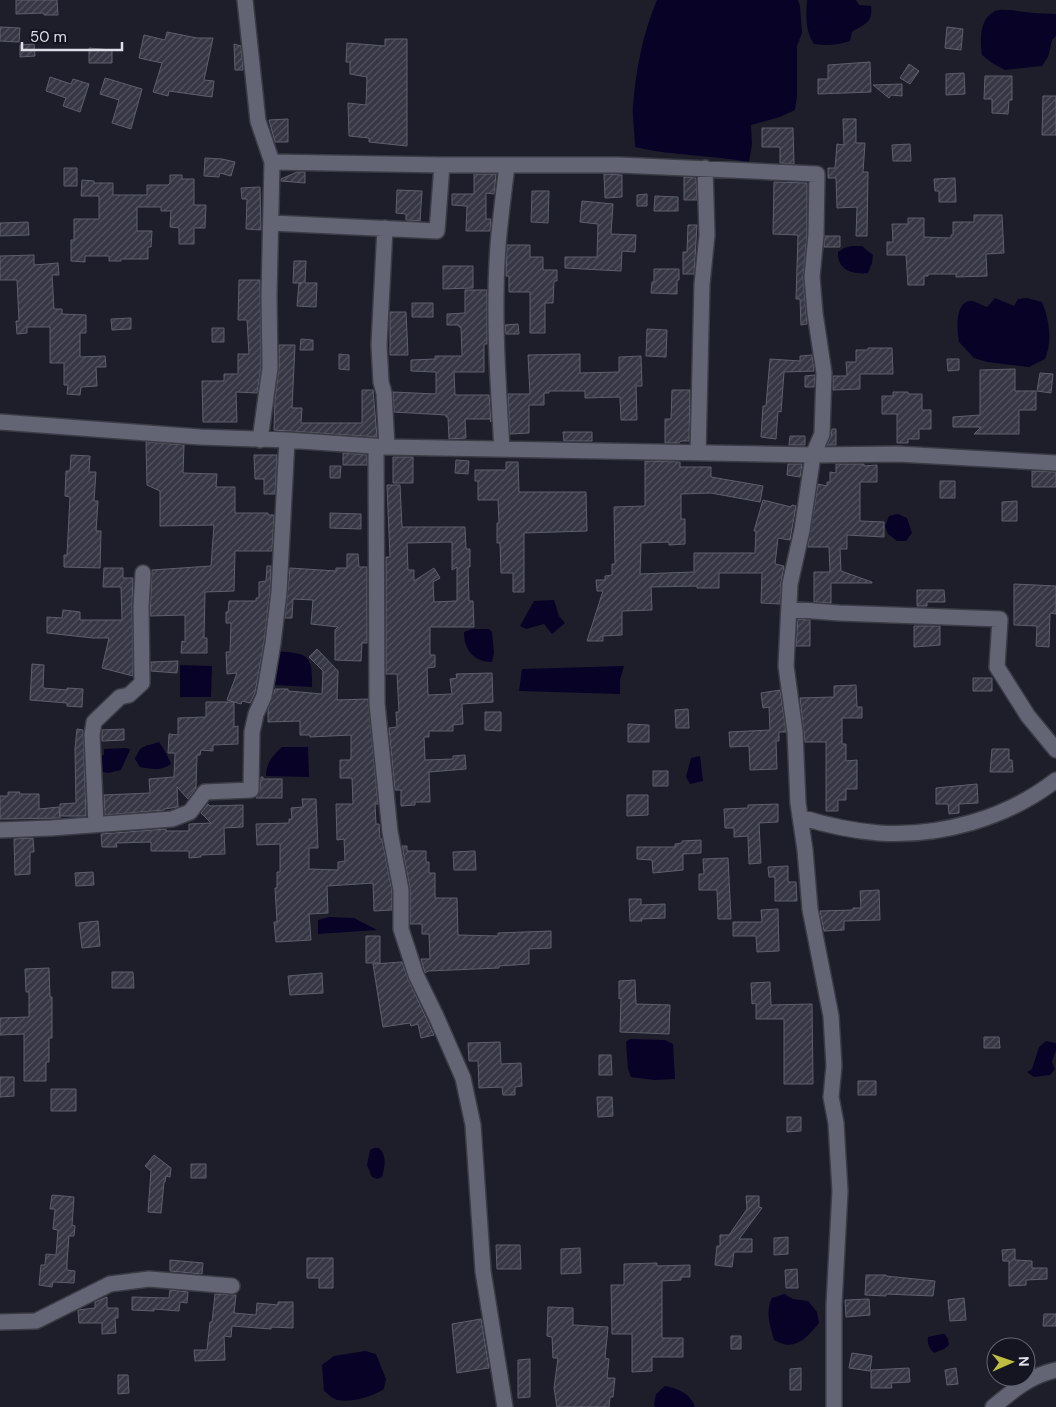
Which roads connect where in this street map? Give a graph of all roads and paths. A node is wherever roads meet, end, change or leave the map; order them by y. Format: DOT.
graph roads {
  1 [pos="245,0"];
  2 [pos="272,162"];
  3 [pos="442,165"];
  4 [pos="507,165"];
  5 [pos="705,168"];
  6 [pos="271,223"];
  7 [pos="385,228"];
  8 [pos="0,422"];
  9 [pos="260,440"];
  10 [pos="287,440"];
  11 [pos="382,446"];
  12 [pos="502,449"];
  13 [pos="698,453"];
  14 [pos="814,455"];
  15 [pos="1056,463"];
  16 [pos="143,573"];
  17 [pos="789,609"];
  18 [pos="1056,750"];
  19 [pos="1056,780"];
  20 [pos="800,817"];
  21 [pos="96,825"];
  22 [pos="0,830"];
  23 [pos="232,1286"];
  24 [pos="0,1322"];
  25 [pos="1056,1370"];
  26 [pos="504,1407"];
  27 [pos="834,1407"];
  28 [pos="994,1407"];
  1 -- 2 [label="street"];
  2 -- 3 [label="street"];
  2 -- 6 [label="street"];
  3 -- 4 [label="street"];
  3 -- 7 [label="street"];
  4 -- 5 [label="street"];
  4 -- 12 [label="street"];
  5 -- 13 [label="street"];
  5 -- 14 [label="street"];
  6 -- 7 [label="street"];
  6 -- 9 [label="street"];
  7 -- 11 [label="street"];
  8 -- 9 [label="street"];
  9 -- 10 [label="street"];
  10 -- 11 [label="street"];
  10 -- 21 [label="street"];
  11 -- 12 [label="street"];
  11 -- 26 [label="street"];
  12 -- 13 [label="street"];
  13 -- 14 [label="street"];
  14 -- 15 [label="street"];
  14 -- 17 [label="street"];
  16 -- 21 [label="street"];
  17 -- 18 [label="street"];
  17 -- 20 [label="street"];
  19 -- 20 [label="street"];
  20 -- 27 [label="street"];
  21 -- 22 [label="street"];
  23 -- 24 [label="street"];
  25 -- 28 [label="street"];
}
